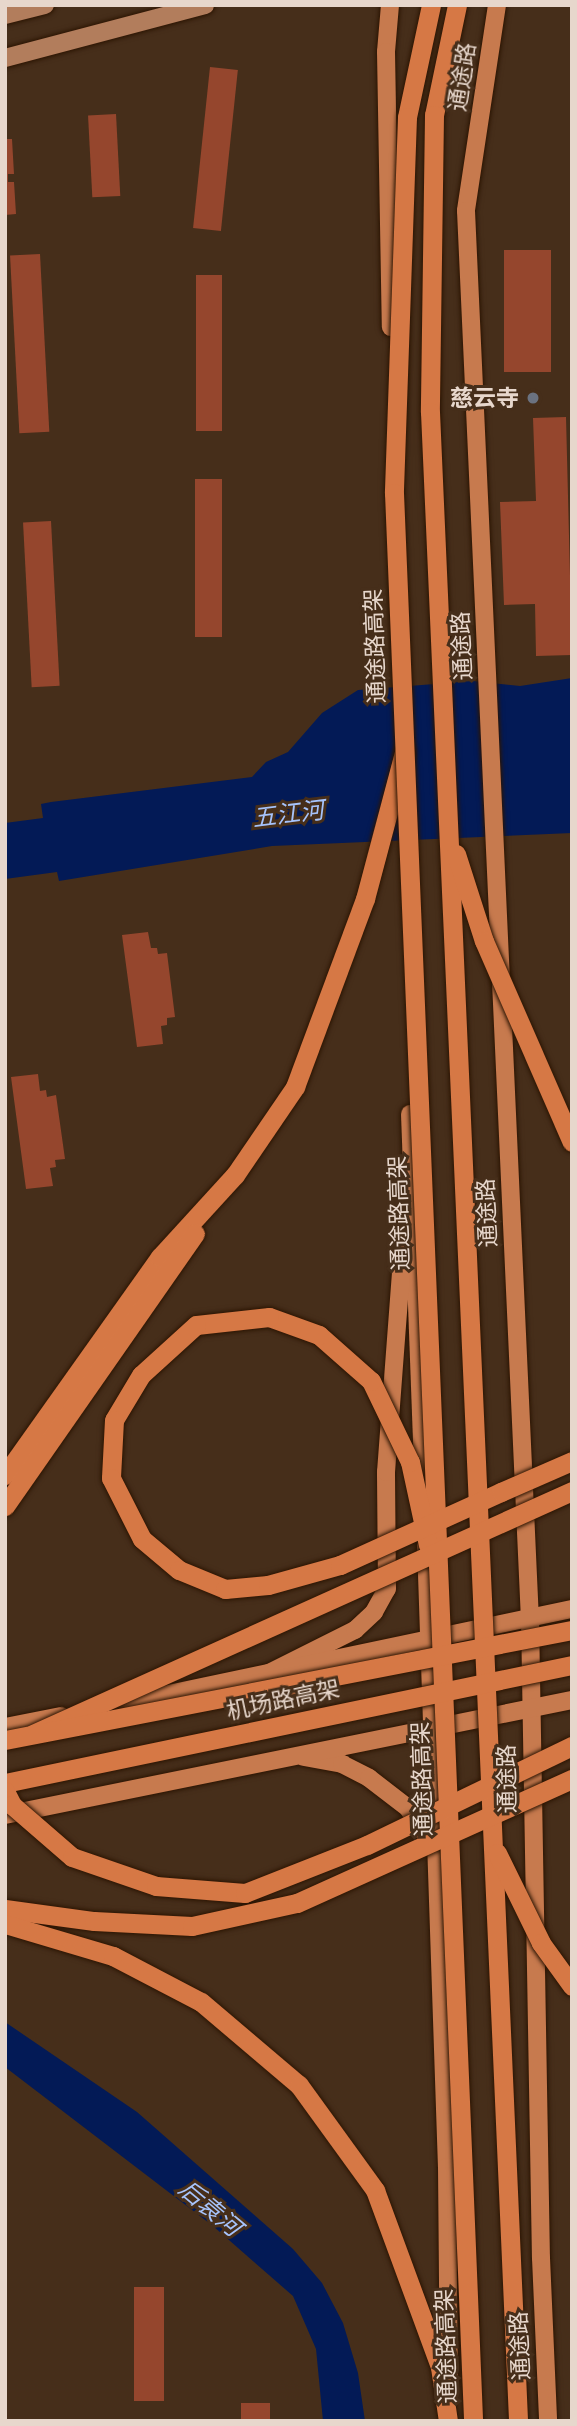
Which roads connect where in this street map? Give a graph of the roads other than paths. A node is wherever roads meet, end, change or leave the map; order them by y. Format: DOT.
graph roads {
  1 [pos="45,5"];
  2 [pos="205,5"];
  3 [pos="390,5"];
  4 [pos="431,5"];
  5 [pos="457,5"];
  6 [pos="498,5"];
  7 [pos="5,15"];
  8 [pos="5,58"];
  9 [pos="401,759"];
  10 [pos="448,830"];
  11 [pos="411,1136"];
  12 [pos="572,1142"];
  13 [pos="235,1175"];
  14 [pos="572,1461"];
  15 [pos="5,1475"];
  16 [pos="572,1490"];
  17 [pos="5,1506"];
  18 [pos="439,1601"];
  19 [pos="572,1609"];
  20 [pos="530,1618"];
  21 [pos="572,1630"];
  22 [pos="429,1640"];
  23 [pos="572,1665"];
  24 [pos="265,1675"];
  25 [pos="572,1700"];
  26 [pos="531,1708"];
  27 [pos="432,1725"];
  28 [pos="5,1727"];
  29 [pos="33,1734"];
  30 [pos="5,1740"];
  31 [pos="572,1746"];
  32 [pos="293,1756"];
  33 [pos="572,1779"];
  34 [pos="5,1783"];
  35 [pos="5,1791"];
  36 [pos="5,1815"];
  37 [pos="493,1846"];
  38 [pos="434,1850"];
  39 [pos="5,1909"];
  40 [pos="5,1924"];
  41 [pos="572,1986"];
  42 [pos="449,2421"];
  43 [pos="473,2421"];
  44 [pos="518,2421"];
  45 [pos="548,2421"];
  1 -- 7 [label="main road"];
  2 -- 8 [label="main road"];
  3 -- 9 [label="main road"];
  4 -- 9 [label="highway, 通途路高架, bridge"];
  5 -- 10 [label="highway, bridge"];
  6 -- 20 [label="main road, 通途路"];
  9 -- 11 [label="main road"];
  9 -- 13 [label="highway"];
  9 -- 18 [label="highway, 通途路高架, bridge"];
  10 -- 12 [label="highway, bridge"];
  10 -- 37 [label="highway, bridge"];
  11 -- 22 [label="main road"];
  11 -- 24 [label="main road"];
  13 -- 15 [label="highway"];
  13 -- 17 [label="highway"];
  14 -- 18 [label="highway, bridge"];
  16 -- 29 [label="highway, bridge"];
  18 -- 43 [label="highway, 通途路高架, bridge"];
  19 -- 20 [label="main road"];
  20 -- 22 [label="main road"];
  20 -- 26 [label="main road, 通途路"];
  21 -- 29 [label="highway, 机场路高架, bridge"];
  22 -- 24 [label="main road"];
  22 -- 27 [label="main road"];
  23 -- 34 [label="highway, 机场路高架, bridge"];
  24 -- 28 [label="main road"];
  25 -- 26 [label="main road"];
  26 -- 27 [label="main road"];
  26 -- 45 [label="main road, 通途路"];
  27 -- 32 [label="main road"];
  27 -- 38 [label="main road"];
  29 -- 30 [label="highway, 机场路高架, bridge"];
  31 -- 35 [label="highway, bridge"];
  32 -- 36 [label="main road"];
  32 -- 38 [label="main road"];
  33 -- 39 [label="highway, bridge"];
  37 -- 41 [label="highway, bridge"];
  37 -- 44 [label="highway, bridge"];
  38 -- 42 [label="main road"];
  40 -- 42 [label="highway, bridge"];
}
